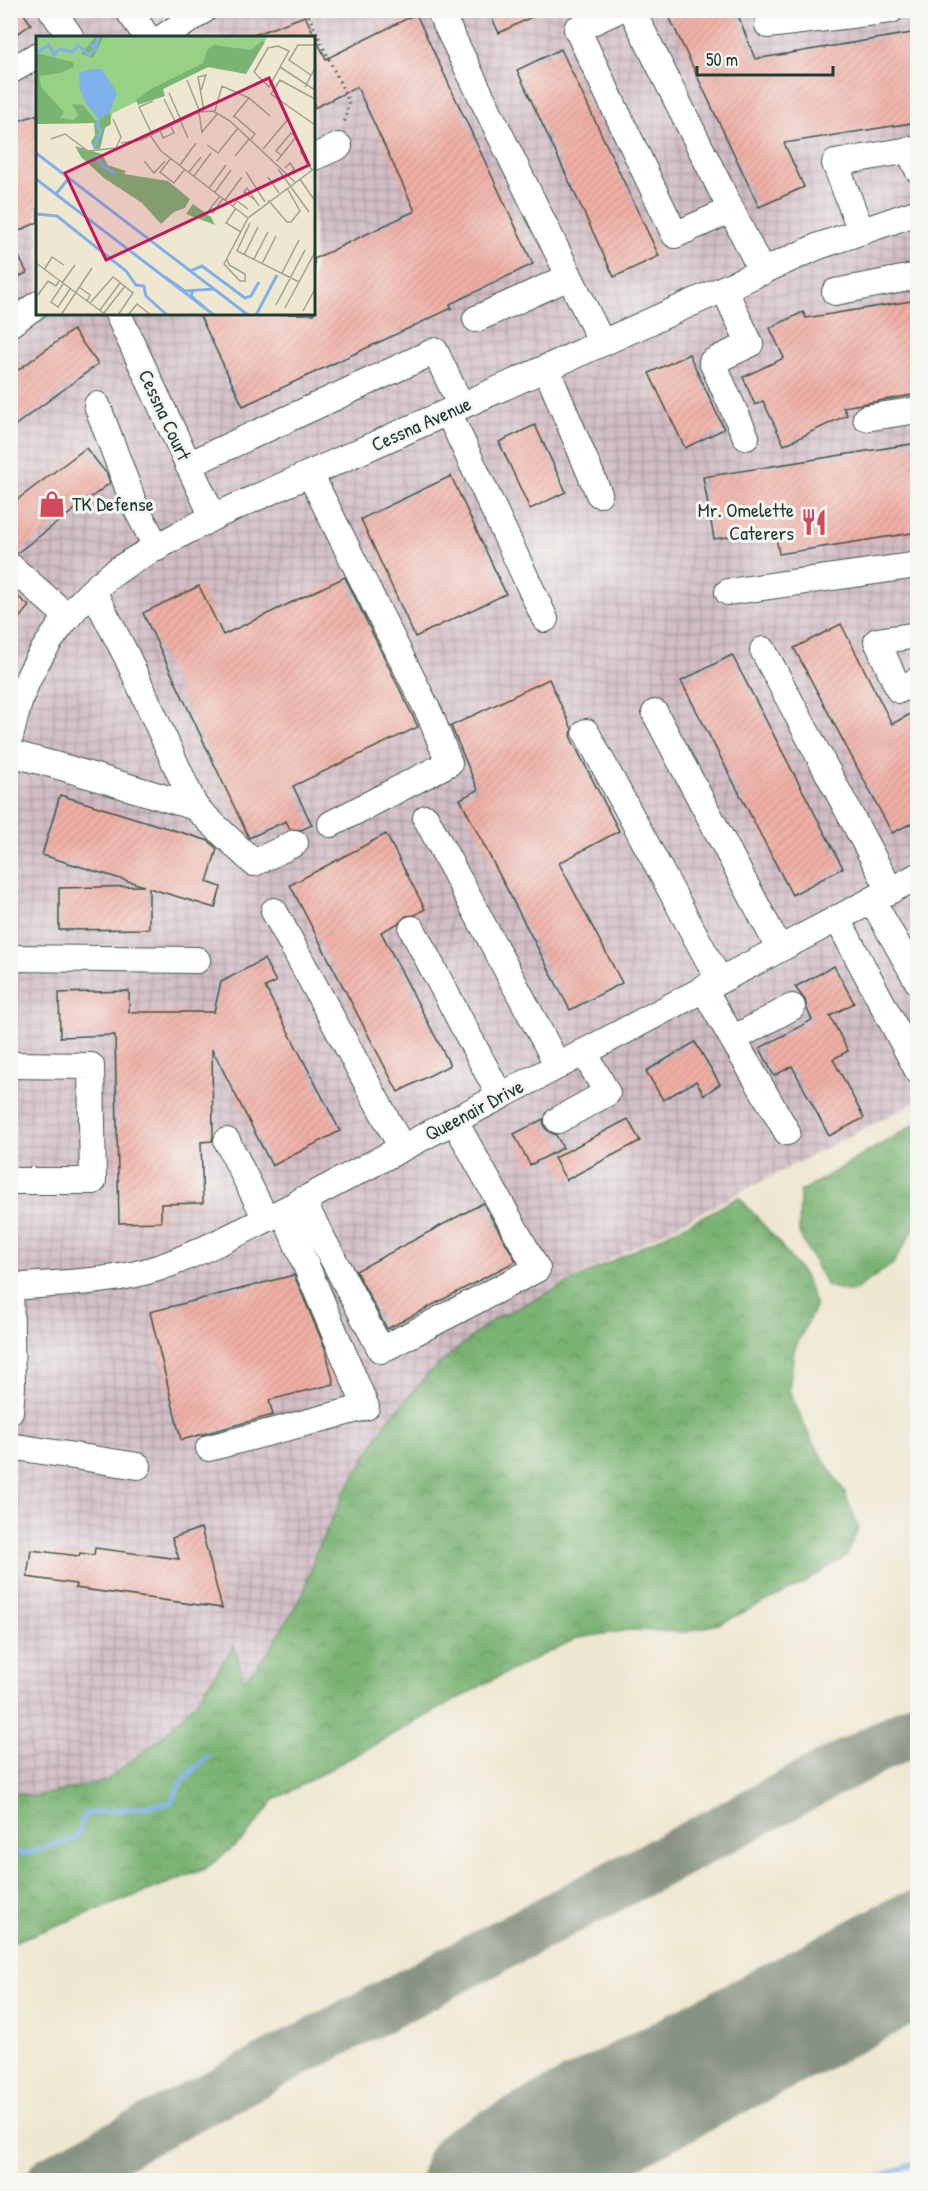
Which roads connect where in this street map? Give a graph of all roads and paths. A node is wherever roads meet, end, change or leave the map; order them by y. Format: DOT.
graph roads {
  1 [pos="52,10"];
  2 [pos="128,10"];
  3 [pos="204,10"];
  4 [pos="286,10"];
  5 [pos="294,10"];
  6 [pos="306,10"];
  7 [pos="439,10"];
  8 [pos="618,10"];
  9 [pos="632,10"];
  10 [pos="891,10"];
  11 [pos="768,25"];
  12 [pos="70,36"];
  13 [pos="147,36"];
  14 [pos="165,36"];
  15 [pos="36,56"];
  16 [pos="10,71"];
  17 [pos="339,146"];
  18 [pos="315,157"];
  19 [pos="918,170"];
  20 [pos="731,210"];
  21 [pos="918,212"];
  22 [pos="861,231"];
  23 [pos="762,272"];
  24 [pos="918,276"];
  25 [pos="569,277"];
  26 [pos="724,289"];
  27 [pos="835,292"];
  28 [pos="36,304"];
  29 [pos="118,315"];
  30 [pos="476,319"];
  31 [pos="10,324"];
  32 [pos="602,343"];
  33 [pos="546,368"];
  34 [pos="97,405"];
  35 [pos="454,409"];
  36 [pos="918,410"];
  37 [pos="866,418"];
  38 [pos="746,437"];
  39 [pos="188,465"];
  40 [pos="310,474"];
  41 [pos="599,494"];
  42 [pos="213,517"];
  43 [pos="157,548"];
  44 [pos="918,565"];
  45 [pos="10,567"];
  46 [pos="93,591"];
  47 [pos="728,592"];
  48 [pos="68,617"];
  49 [pos="545,619"];
  50 [pos="918,636"];
  51 [pos="763,650"];
  52 [pos="918,680"];
  53 [pos="14,703"];
  54 [pos="655,712"];
  55 [pos="586,732"];
  56 [pos="10,737"];
  57 [pos="10,753"];
  58 [pos="195,807"];
  59 [pos="426,818"];
  60 [pos="331,824"];
  61 [pos="295,843"];
  62 [pos="918,876"];
  63 [pos="881,895"];
  64 [pos="274,911"];
  65 [pos="837,918"];
  66 [pos="412,929"];
  67 [pos="779,948"];
  68 [pos="10,958"];
  69 [pos="197,960"];
  70 [pos="918,982"];
  71 [pos="711,984"];
  72 [pos="792,1007"];
  73 [pos="734,1039"];
  74 [pos="584,1052"];
  75 [pos="10,1065"];
  76 [pos="558,1066"];
  77 [pos="918,1071"];
  78 [pos="501,1096"];
  79 [pos="454,1120"];
  80 [pos="558,1120"];
  81 [pos="787,1132"];
  82 [pos="227,1141"];
  83 [pos="402,1148"];
  84 [pos="10,1181"];
  85 [pos="283,1210"];
  86 [pos="10,1280"];
  87 [pos="11,1287"];
  88 [pos="10,1411"];
  89 [pos="10,1446"];
  90 [pos="209,1448"];
  91 [pos="138,1466"];
  1 -- 12 [label="street"];
  2 -- 13 [label="street"];
  3 -- 14 [label="street"];
  4 -- 5 [label="path"];
  6 -- 17 [label="path"];
  7 -- 25 [label="street"];
  8 -- 20 [label="street"];
  9 -- 20 [label="street"];
  10 -- 11 [label="street"];
  15 -- 16 [label="street"];
  17 -- 18 [label="street"];
  19 -- 22 [label="street"];
  20 -- 23 [label="street"];
  21 -- 22 [label="street, Cessna Avenue"];
  22 -- 23 [label="street, Cessna Avenue"];
  23 -- 26 [label="street, Cessna Avenue"];
  24 -- 27 [label="street"];
  25 -- 30 [label="street"];
  25 -- 32 [label="street"];
  26 -- 32 [label="street, Cessna Avenue"];
  26 -- 38 [label="street"];
  28 -- 31 [label="street"];
  29 -- 39 [label="street, Cessna Court"];
  32 -- 33 [label="street, Cessna Avenue"];
  33 -- 35 [label="street, Cessna Avenue"];
  33 -- 41 [label="street"];
  34 -- 43 [label="street"];
  35 -- 39 [label="street"];
  35 -- 40 [label="street, Cessna Avenue"];
  35 -- 49 [label="street"];
  36 -- 37 [label="street"];
  39 -- 42 [label="street, Cessna Court"];
  40 -- 42 [label="street, Cessna Avenue"];
  40 -- 60 [label="street"];
  42 -- 43 [label="street, Cessna Avenue"];
  43 -- 46 [label="street, Cessna Avenue"];
  44 -- 47 [label="street"];
  45 -- 48 [label="street"];
  46 -- 48 [label="street, Cessna Avenue"];
  46 -- 58 [label="street"];
  48 -- 53 [label="street, Cessna Avenue"];
  50 -- 52 [label="street"];
  51 -- 63 [label="street"];
  53 -- 56 [label="street, Cessna Avenue"];
  54 -- 67 [label="street"];
  55 -- 71 [label="street"];
  57 -- 58 [label="street"];
  58 -- 61 [label="street"];
  59 -- 76 [label="street"];
  62 -- 63 [label="street, Queenair Drive"];
  63 -- 65 [label="street, Queenair Drive"];
  63 -- 70 [label="street"];
  64 -- 83 [label="street"];
  65 -- 67 [label="street, Queenair Drive"];
  65 -- 77 [label="street"];
  66 -- 78 [label="street"];
  67 -- 71 [label="street, Queenair Drive"];
  68 -- 69 [label="street"];
  71 -- 73 [label="street"];
  71 -- 74 [label="street, Queenair Drive"];
  72 -- 73 [label="street"];
  73 -- 81 [label="street"];
  74 -- 76 [label="street, Queenair Drive"];
  74 -- 80 [label="street"];
  75 -- 84 [label="street"];
  76 -- 78 [label="street, Queenair Drive"];
  78 -- 79 [label="street, Queenair Drive"];
  79 -- 83 [label="street, Queenair Drive"];
  79 -- 85 [label="street"];
  82 -- 85 [label="street"];
  83 -- 85 [label="street, Queenair Drive"];
  85 -- 87 [label="street, Queenair Drive"];
  85 -- 90 [label="street"];
  86 -- 87 [label="street"];
  87 -- 88 [label="street"];
  89 -- 91 [label="street"];
}
